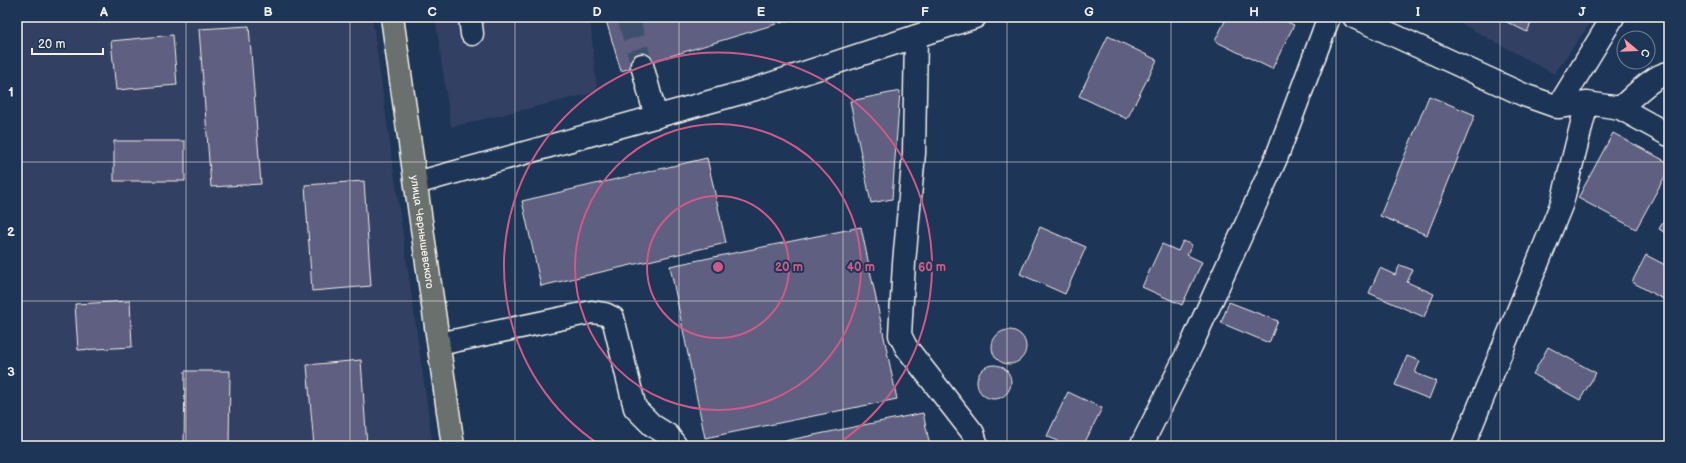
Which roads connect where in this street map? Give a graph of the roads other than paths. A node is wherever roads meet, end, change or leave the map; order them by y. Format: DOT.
graph roads {
  1 [pos="392,17"];
  2 [pos="975,17"];
  3 [pos="1329,17"];
  4 [pos="1354,17"];
  5 [pos="1613,17"];
  6 [pos="916,36"];
  7 [pos="642,65"];
  8 [pos="1669,72"];
  9 [pos="1587,103"];
  10 [pos="1558,107"];
  11 [pos="1620,108"];
  12 [pos="656,117"];
  13 [pos="1669,135"];
  14 [pos="416,183"];
  15 [pos="439,344"];
  16 [pos="453,446"];
  17 [pos="676,446"];
  18 [pos="977,446"];
  19 [pos="1141,446"];
  20 [pos="1463,446"];
  1 -- 14 [label="main road, улица Чернышевского"];
  2 -- 6 [label="street"];
  3 -- 19 [label="street"];
  4 -- 10 [label="street"];
  5 -- 10 [label="street"];
  6 -- 12 [label="street"];
  6 -- 18 [label="street"];
  7 -- 12 [label="street"];
  8 -- 11 [label="street"];
  9 -- 10 [label="street"];
  9 -- 11 [label="street"];
  9 -- 20 [label="street"];
  11 -- 13 [label="street"];
  12 -- 14 [label="street"];
  14 -- 15 [label="main road, улица Чернышевского"];
  15 -- 16 [label="main road, улица Чернышевского"];
  15 -- 17 [label="street"];
}
